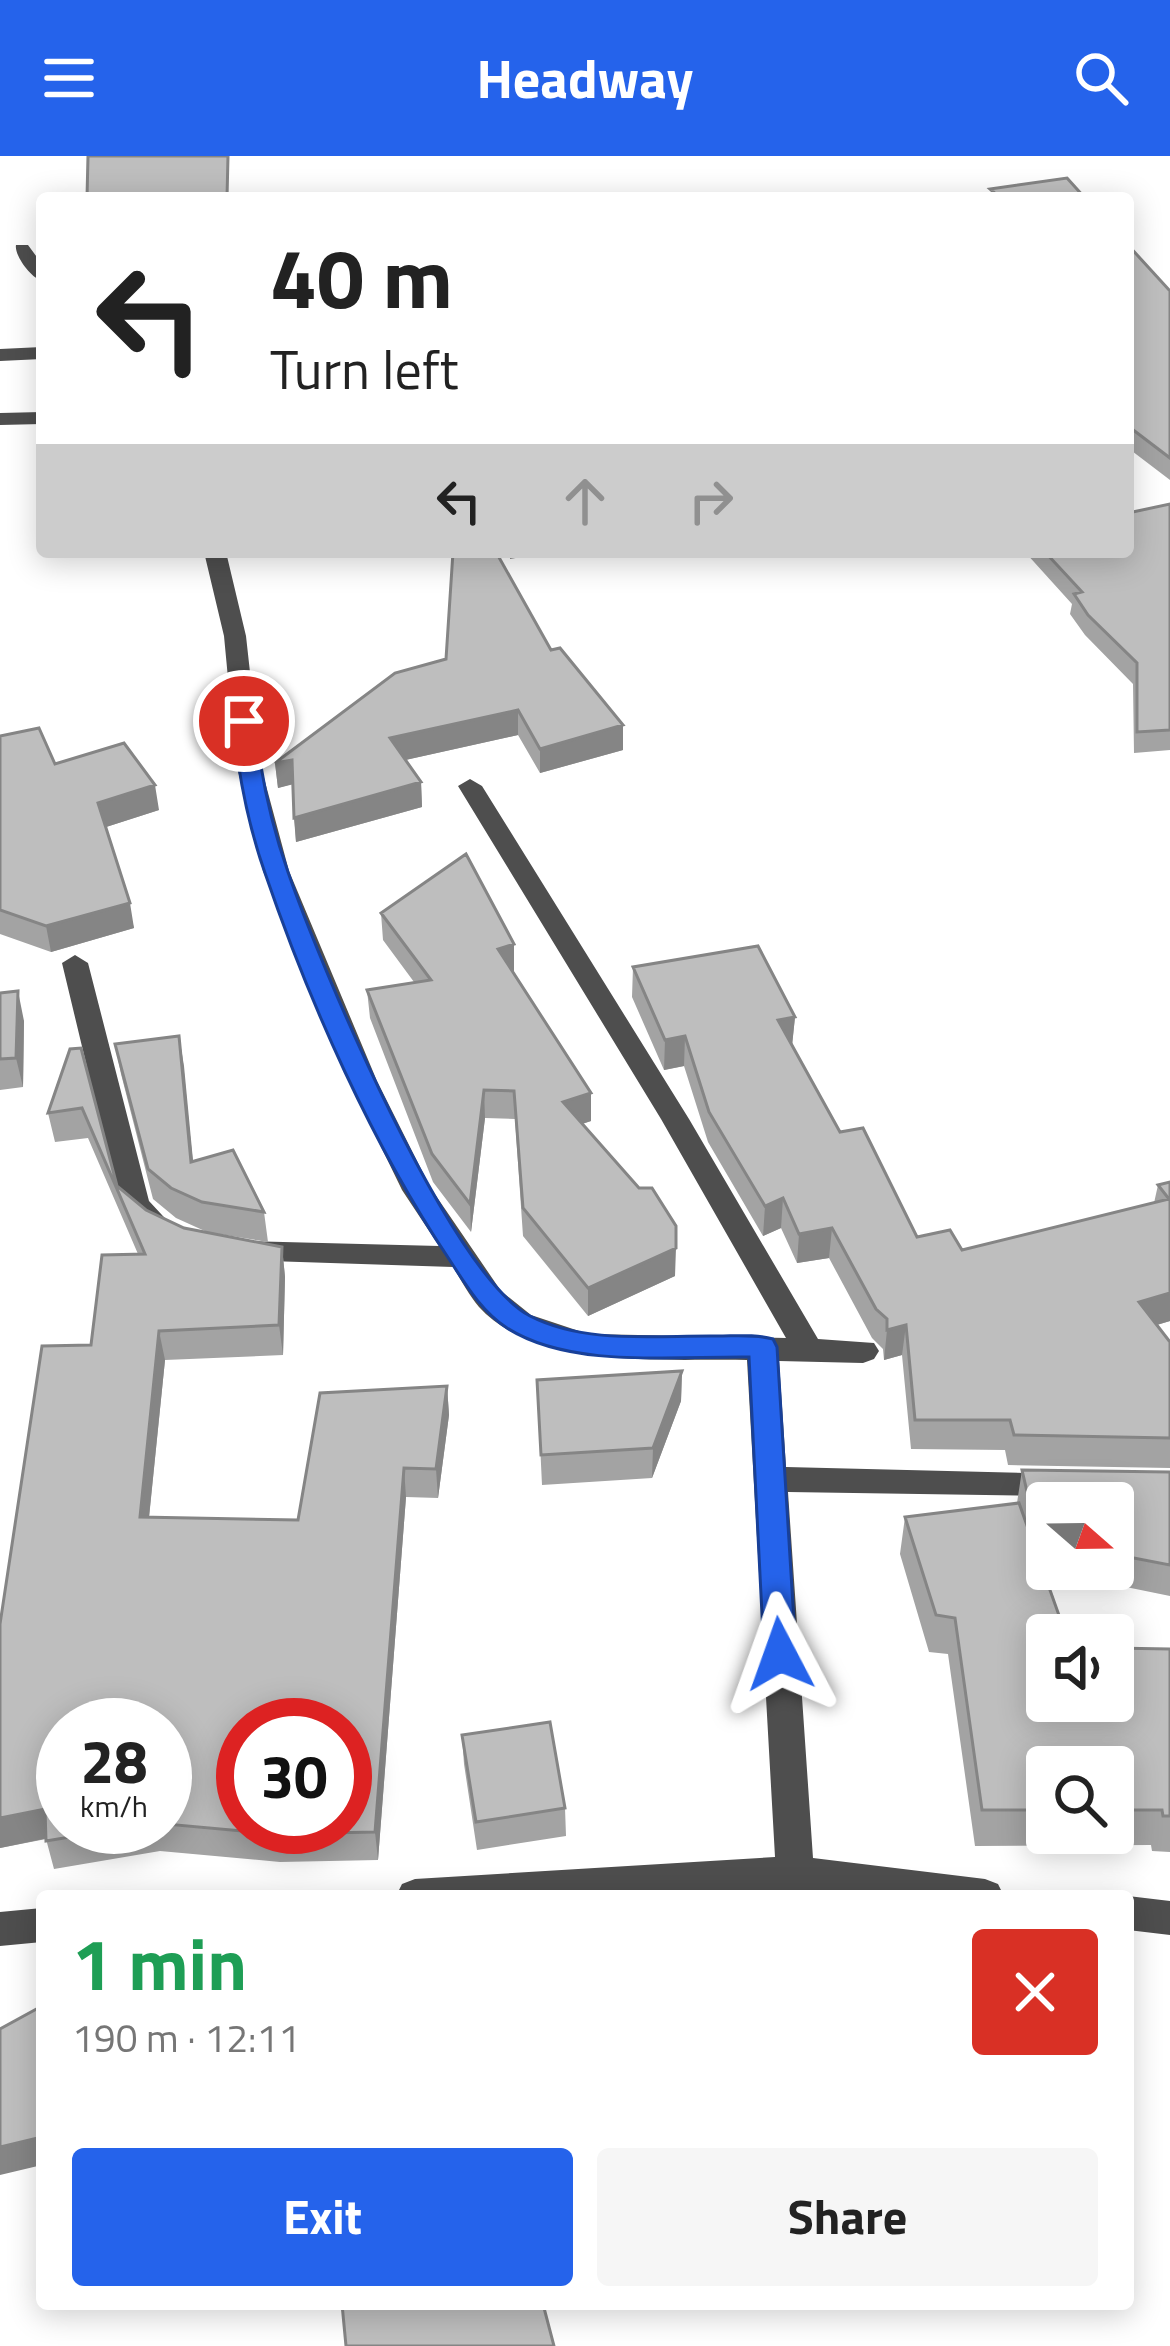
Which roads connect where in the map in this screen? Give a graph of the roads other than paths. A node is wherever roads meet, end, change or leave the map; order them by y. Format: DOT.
graph roads {
  1 [pos="22,249"];
  2 [pos="36,268"];
  3 [pos="36,353"];
  4 [pos="0,355"];
  5 [pos="36,418"];
  6 [pos="0,419"];
  7 [pos="216,558"];
  8 [pos="470,786"];
  9 [pos="75,963"];
  10 [pos="184,1241"];
  11 [pos="217,1248"];
  12 [pos="462,1257"];
  13 [pos="763,1347"];
  14 [pos="807,1347"];
  15 [pos="863,1351"];
  16 [pos="768,1479"];
  17 [pos="1026,1482"];
  18 [pos="795,1873"];
  19 [pos="514,1890"];
  20 [pos="935,1890"];
  21 [pos="1134,1914"];
  22 [pos="1170,1918"];
  23 [pos="36,1926"];
  24 [pos="0,1929"];
  1 -- 2 [label="street"];
  3 -- 4 [label="street"];
  5 -- 6 [label="street"];
  7 -- 12 [label="street"];
  8 -- 14 [label="street"];
  9 -- 10 [label="street"];
  11 -- 12 [label="street"];
  12 -- 13 [label="street"];
  13 -- 14 [label="street"];
  13 -- 16 [label="street"];
  14 -- 15 [label="street"];
  16 -- 17 [label="street"];
  16 -- 18 [label="street"];
  18 -- 19 [label="street"];
  18 -- 20 [label="street"];
  21 -- 22 [label="street"];
  23 -- 24 [label="street"];
}
